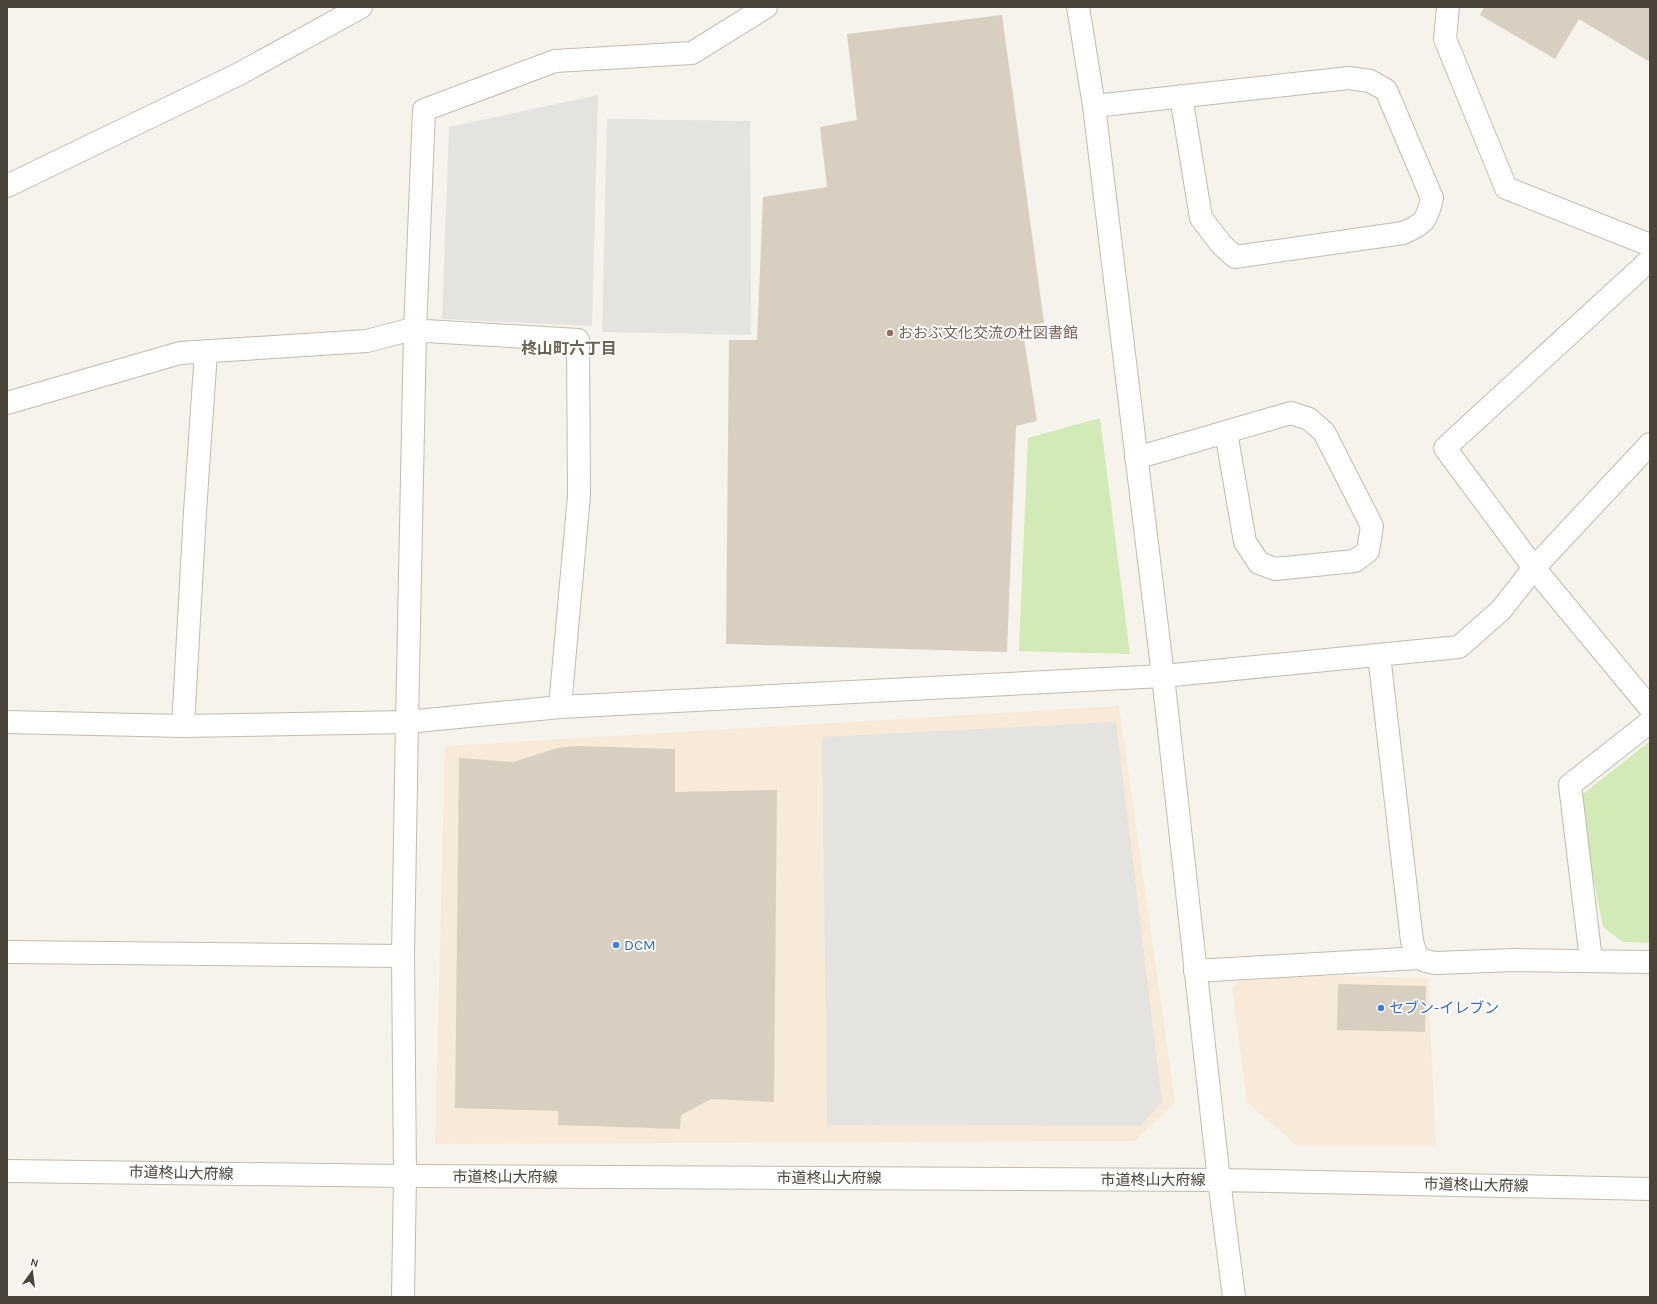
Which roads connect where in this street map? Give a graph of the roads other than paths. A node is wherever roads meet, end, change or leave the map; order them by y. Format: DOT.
graph roads {
  1 [pos="361,7"];
  2 [pos="766,7"];
  3 [pos="1078,7"];
  4 [pos="1448,7"];
  5 [pos="1181,96"];
  6 [pos="1094,106"];
  7 [pos="7,186"];
  8 [pos="1650,245"];
  9 [pos="1650,260"];
  10 [pos="415,331"];
  11 [pos="206,352"];
  12 [pos="7,403"];
  13 [pos="1226,432"];
  14 [pos="1650,444"];
  15 [pos="1136,458"];
  16 [pos="1534,568"];
  17 [pos="1379,655"];
  18 [pos="1163,676"];
  19 [pos="560,707"];
  20 [pos="1650,708"];
  21 [pos="7,722"];
  22 [pos="407,722"];
  23 [pos="1650,722"];
  24 [pos="182,726"];
  25 [pos="7,952"];
  26 [pos="403,956"];
  27 [pos="1419,958"];
  28 [pos="1591,960"];
  29 [pos="1650,962"];
  30 [pos="1196,970"];
  31 [pos="7,1171"];
  32 [pos="405,1176"];
  33 [pos="1219,1180"];
  34 [pos="1650,1189"];
  35 [pos="403,1297"];
  36 [pos="1234,1297"];
  1 -- 7 [label="street"];
  2 -- 10 [label="street"];
  3 -- 6 [label="street"];
  4 -- 8 [label="street"];
  5 -- 5 [label="street"];
  5 -- 6 [label="street"];
  6 -- 15 [label="street"];
  9 -- 16 [label="street"];
  10 -- 11 [label="street"];
  10 -- 19 [label="street"];
  10 -- 22 [label="street"];
  11 -- 12 [label="street"];
  11 -- 24 [label="street"];
  13 -- 13 [label="street"];
  13 -- 15 [label="street"];
  14 -- 16 [label="street"];
  15 -- 18 [label="street"];
  16 -- 17 [label="street"];
  16 -- 20 [label="street"];
  17 -- 18 [label="street"];
  17 -- 27 [label="street"];
  18 -- 19 [label="street"];
  18 -- 30 [label="street"];
  19 -- 22 [label="street"];
  21 -- 24 [label="street"];
  22 -- 24 [label="street"];
  22 -- 26 [label="street"];
  23 -- 28 [label="street"];
  25 -- 26 [label="street"];
  26 -- 32 [label="street"];
  27 -- 28 [label="street"];
  27 -- 30 [label="street"];
  28 -- 29 [label="street"];
  30 -- 33 [label="street"];
  31 -- 32 [label="street, 市道柊山大府線"];
  32 -- 33 [label="street, 市道柊山大府線"];
  32 -- 35 [label="street"];
  33 -- 34 [label="street, 市道柊山大府線"];
  33 -- 36 [label="street"];
}
